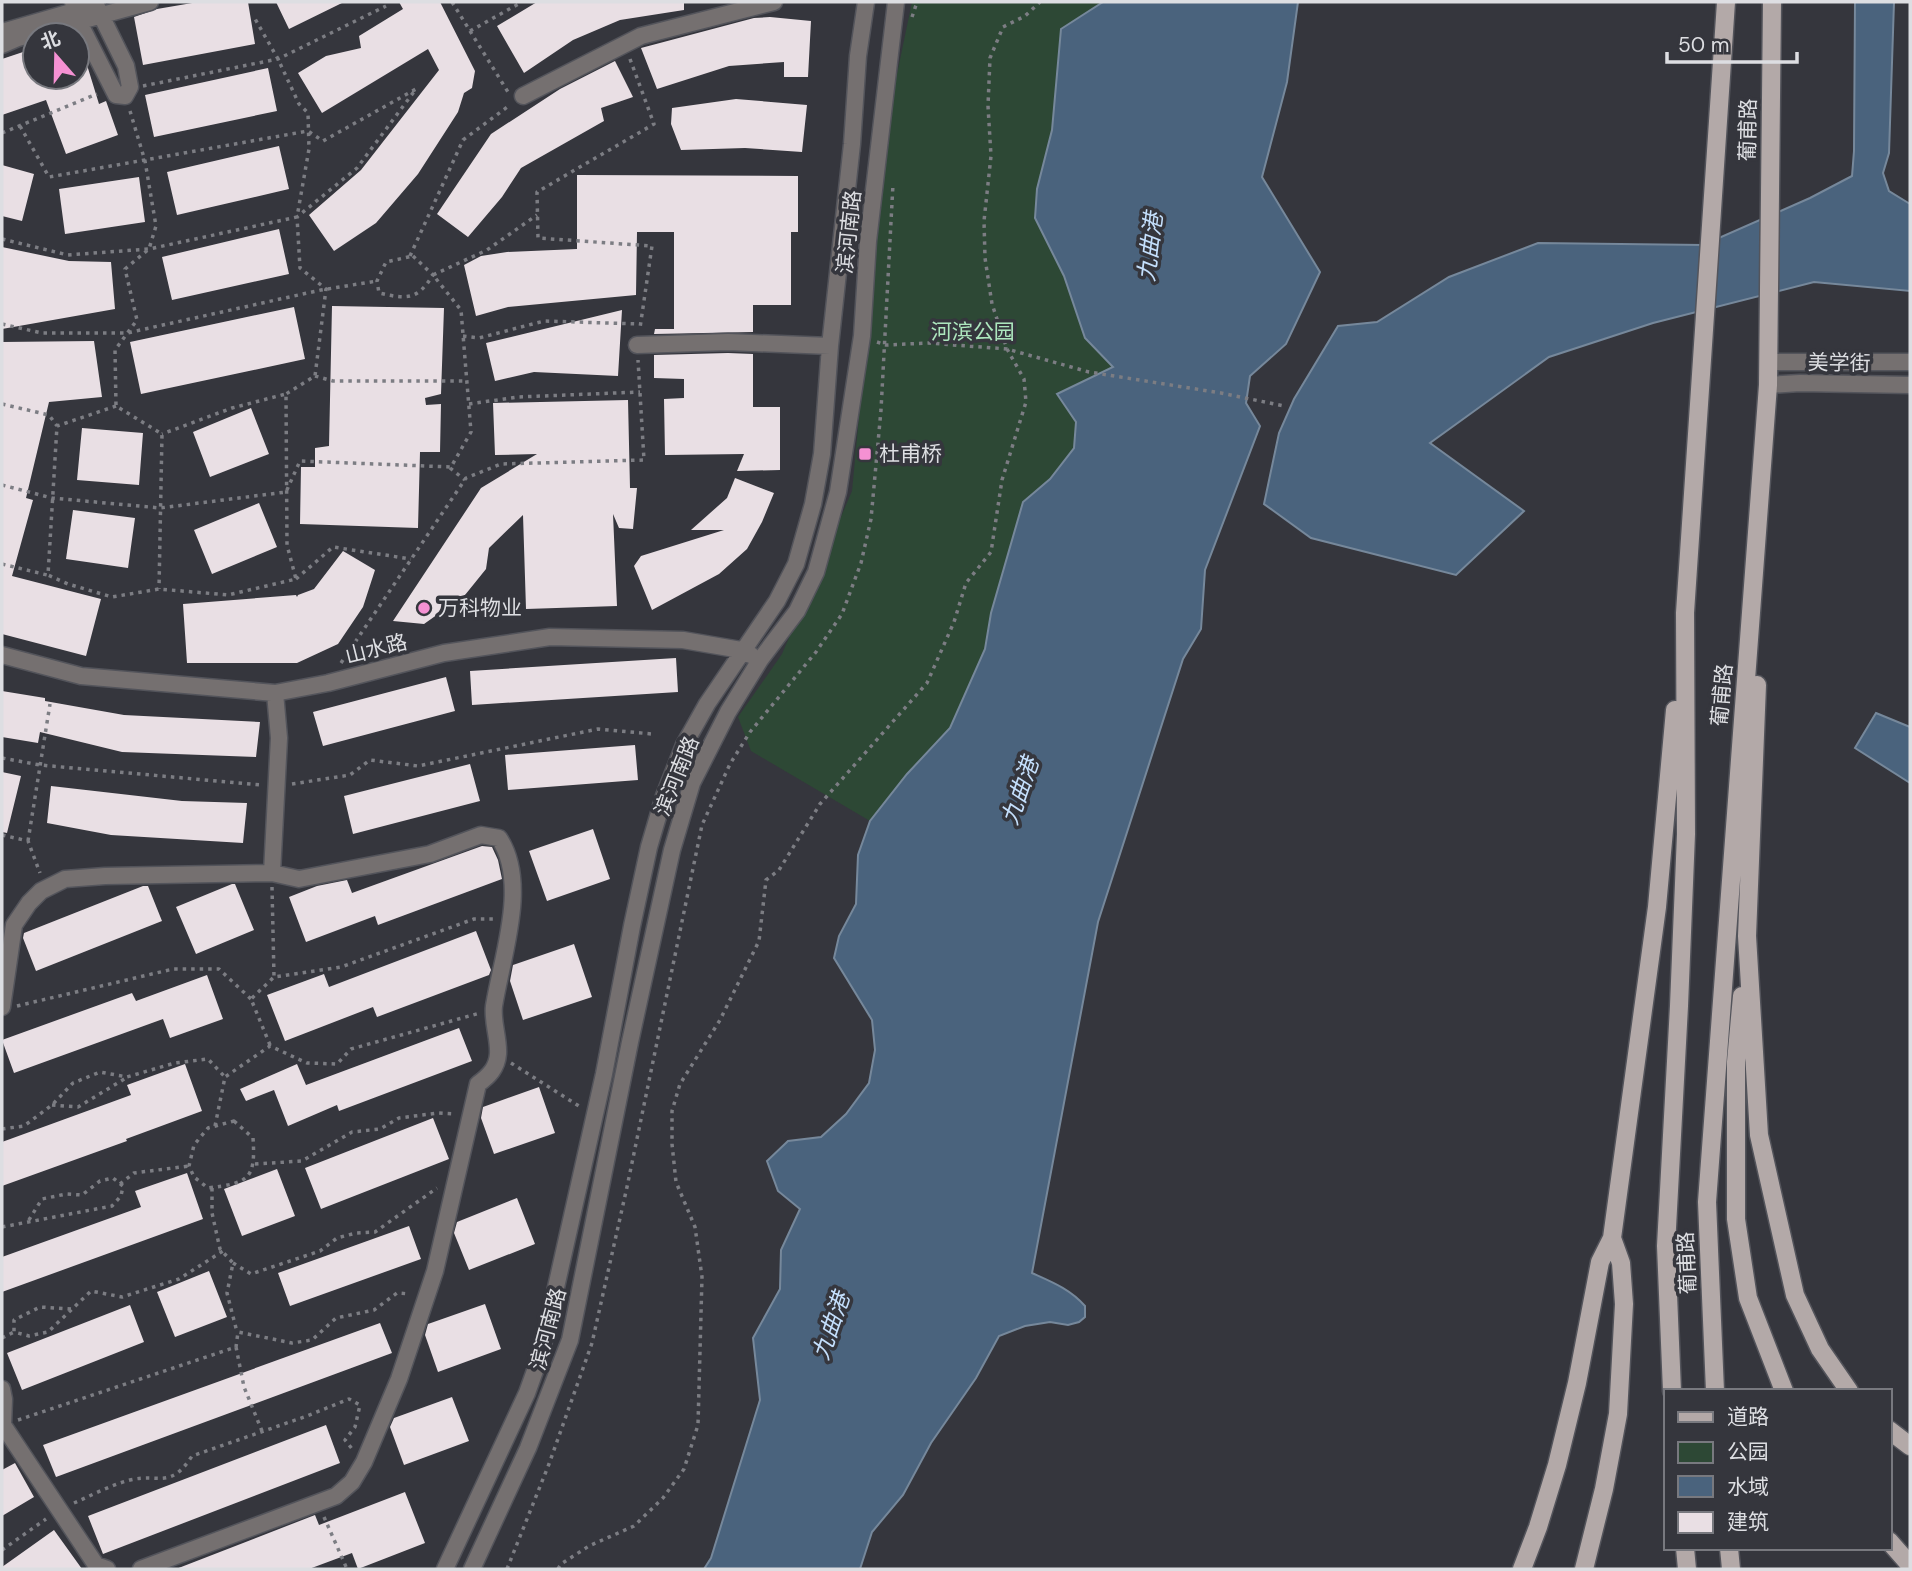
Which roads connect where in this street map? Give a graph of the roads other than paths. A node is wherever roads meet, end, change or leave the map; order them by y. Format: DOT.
graph roads {
  1 [pos="150,2"];
  2 [pos="774,2"];
  3 [pos="866,2"];
  4 [pos="896,2"];
  5 [pos="1726,2"];
  6 [pos="1772,2"];
  7 [pos="102,3"];
  8 [pos="76,11"];
  9 [pos="2,32"];
  10 [pos="2,45"];
  11 [pos="523,96"];
  12 [pos="637,345"];
  13 [pos="830,346"];
  14 [pos="1769,362"];
  15 [pos="1910,362"];
  16 [pos="1768,385"];
  17 [pos="1910,385"];
  18 [pos="1761,488"];
  19 [pos="1685,612"];
  20 [pos="743,651"];
  21 [pos="2,654"];
  22 [pos="760,660"];
  23 [pos="275,693"];
  24 [pos="272,873"];
  25 [pos="1747,936"];
  26 [pos="8,1007"];
  27 [pos="1612,1238"];
  28 [pos="2,1389"];
  29 [pos="1672,1389"];
  30 [pos="1715,1389"];
  31 [pos="1783,1389"];
  32 [pos="1848,1389"];
  33 [pos="2,1425"];
  34 [pos="1891,1432"];
  35 [pos="1910,1446"];
  36 [pos="1891,1543"];
  37 [pos="1685,1550"];
  38 [pos="1729,1550"];
  39 [pos="1910,1566"];
  40 [pos="107,1569"];
  41 [pos="141,1569"];
  42 [pos="445,1569"];
  43 [pos="471,1569"];
  44 [pos="1522,1569"];
  45 [pos="1584,1569"];
  46 [pos="1687,1569"];
  47 [pos="1731,1569"];
  1 -- 8 [label="street"];
  2 -- 11 [label="street"];
  3 -- 13 [label="street"];
  4 -- 22 [label="street, 滨河南路"];
  5 -- 19 [label="main road, 葡甫路"];
  6 -- 14 [label="main road, 葡甫路"];
  7 -- 8 [label="street"];
  7 -- 8 [label="street"];
  8 -- 9 [label="street"];
  8 -- 10 [label="street"];
  12 -- 13 [label="street"];
  13 -- 20 [label="street"];
  14 -- 15 [label="street, 美学街"];
  14 -- 16 [label="main road, 葡甫路"];
  16 -- 17 [label="street, 美学街"];
  16 -- 18 [label="main road, 葡甫路"];
  18 -- 25 [label="main road"];
  18 -- 30 [label="main road, 葡甫路"];
  19 -- 27 [label="main road"];
  19 -- 29 [label="main road, 葡甫路"];
  20 -- 22 [label="street, 山水路"];
  20 -- 23 [label="street, 山水路"];
  20 -- 42 [label="street"];
  21 -- 23 [label="street, 山水路"];
  22 -- 43 [label="street, 滨河南路"];
  23 -- 24 [label="street"];
  24 -- 26 [label="street"];
  24 -- 41 [label="street"];
  25 -- 31 [label="main road"];
  25 -- 32 [label="main road"];
  27 -- 44 [label="main road"];
  27 -- 45 [label="main road"];
  28 -- 33 [label="street"];
  33 -- 40 [label="street"];
  34 -- 35 [label="main road"];
  36 -- 39 [label="main road"];
  37 -- 46 [label="main road"];
  38 -- 47 [label="main road"];
}
